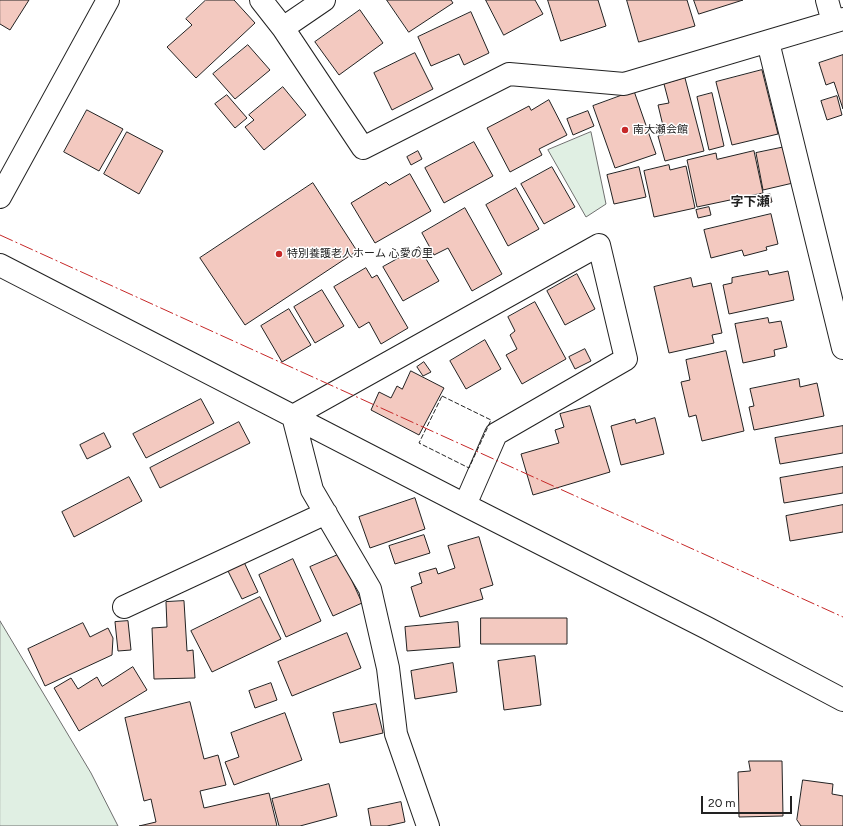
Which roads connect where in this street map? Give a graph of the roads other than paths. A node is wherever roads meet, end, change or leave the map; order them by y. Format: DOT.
graph roads {
  1 [pos="108,0"];
  2 [pos="261,0"];
  3 [pos="324,0"];
  4 [pos="827,0"];
  5 [pos="838,21"];
  6 [pos="283,28"];
  7 [pos="768,42"];
  8 [pos="0,197"];
  9 [pos="0,265"];
  10 [pos="843,348"];
  11 [pos="293,416"];
  12 [pos="465,505"];
  13 [pos="326,513"];
  14 [pos="124,607"];
  15 [pos="843,700"];
  16 [pos="428,826"];
  1 -- 8 [label="street"];
  2 -- 6 [label="street"];
  3 -- 6 [label="street"];
  4 -- 5 [label="street"];
  5 -- 7 [label="street"];
  6 -- 7 [label="street"];
  7 -- 10 [label="street"];
  9 -- 11 [label="street"];
  11 -- 12 [label="street"];
  11 -- 12 [label="street"];
  11 -- 13 [label="street"];
  12 -- 15 [label="street"];
  13 -- 14 [label="street"];
  13 -- 16 [label="street"];
}
